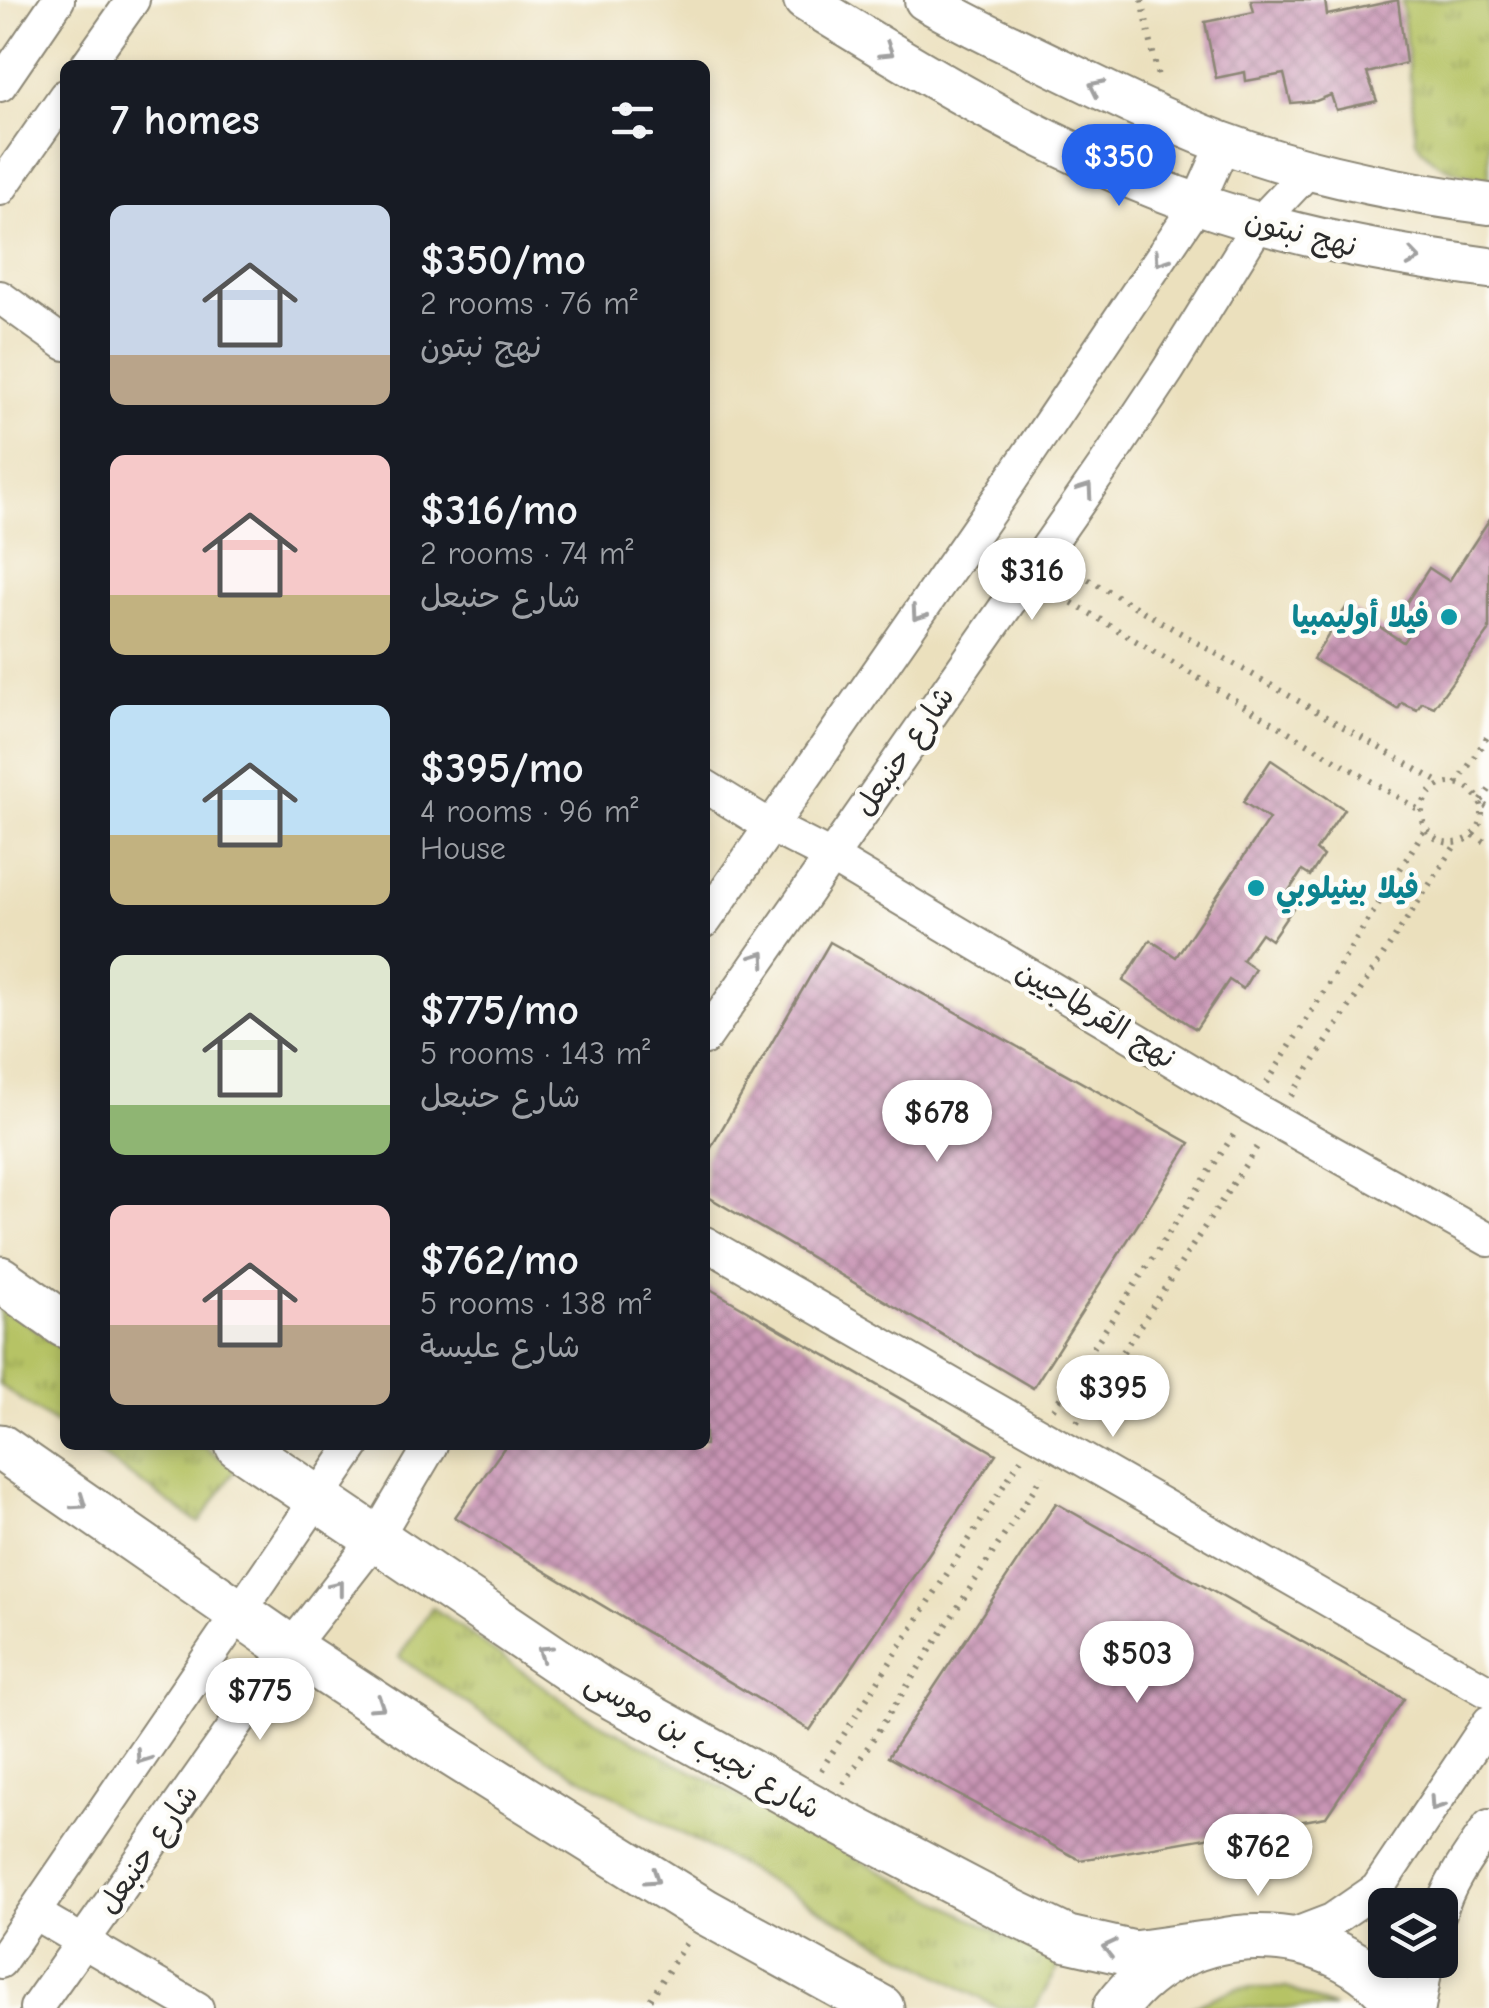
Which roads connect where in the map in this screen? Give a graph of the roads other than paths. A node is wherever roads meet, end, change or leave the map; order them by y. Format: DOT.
graph roads {
  1 [pos="58,0"];
  2 [pos="133,0"];
  3 [pos="804,0"];
  4 [pos="925,0"];
  5 [pos="91,60"];
  6 [pos="0,86"];
  7 [pos="60,103"];
  8 [pos="1224,143"];
  9 [pos="1309,170"];
  10 [pos="0,188"];
  11 [pos="1197,204"];
  12 [pos="1489,204"];
  13 [pos="1259,223"];
  14 [pos="1489,268"];
  15 [pos="0,297"];
  16 [pos="60,340"];
  17 [pos="710,789"];
  18 [pos="770,826"];
  19 [pos="831,857"];
  20 [pos="710,914"];
  21 [pos="710,1031"];
  22 [pos="1489,1240"];
  23 [pos="710,1246"];
  24 [pos="0,1279"];
  25 [pos="60,1321"];
  26 [pos="0,1448"];
  27 [pos="245,1450"];
  28 [pos="351,1450"];
  29 [pos="429,1450"];
  30 [pos="318,1500"];
  31 [pos="376,1538"];
  32 [pos="241,1614"];
  33 [pos="290,1648"];
  34 [pos="1489,1692"];
  35 [pos="1489,1722"];
  36 [pos="1489,1826"];
  37 [pos="1451,1888"];
  38 [pos="34,1913"];
  39 [pos="1285,1938"];
  40 [pos="82,1942"];
  41 [pos="1205,1944"];
  42 [pos="0,1962"];
  43 [pos="1424,1978"];
  44 [pos="36,2008"];
  45 [pos="196,2008"];
  46 [pos="881,2008"];
  47 [pos="1116,2008"];
  48 [pos="1400,2008"];
  49 [pos="1419,2008"];
  1 -- 6 [label="street"];
  2 -- 5 [label="street"];
  3 -- 11 [label="street, نهج نبتون, one-way"];
  8 -- 4 [label="street, one-way"];
  7 -- 10 [label="street"];
  8 -- 9 [label="street"];
  8 -- 11 [label="street"];
  9 -- 12 [label="street"];
  9 -- 13 [label="street, شارع حنبعل"];
  11 -- 13 [label="street, نهج نبتون"];
  11 -- 18 [label="street, one-way"];
  13 -- 14 [label="street, نهج نبتون, one-way"];
  19 -- 13 [label="street, شارع حنبعل, one-way"];
  15 -- 16 [label="street"];
  17 -- 18 [label="street, نهج القرطاجيين"];
  18 -- 19 [label="street, نهج القرطاجيين"];
  18 -- 20 [label="street"];
  21 -- 19 [label="street, شارع حنبعل, one-way"];
  19 -- 22 [label="street, نهج القرطاجيين"];
  23 -- 34 [label="street"];
  24 -- 25 [label="main road"];
  26 -- 32 [label="main road, one-way"];
  27 -- 30 [label="main road, شارع نجيب بن موسى"];
  28 -- 30 [label="street, شارع حنبعل"];
  29 -- 31 [label="street, شارع حنبعل"];
  30 -- 31 [label="main road, شارع نجيب بن موسى"];
  30 -- 32 [label="street, شارع حنبعل"];
  33 -- 31 [label="street, شارع حنبعل, one-way"];
  41 -- 31 [label="main road, شارع نجيب بن موسى, one-way"];
  32 -- 33 [label="main road"];
  32 -- 38 [label="street, شارع حنبعل, one-way"];
  33 -- 40 [label="street, شارع حنبعل"];
  33 -- 46 [label="main road, one-way"];
  35 -- 39 [label="street, one-way"];
  36 -- 37 [label="street"];
  38 -- 40 [label="street"];
  38 -- 42 [label="street, شارع حنبعل"];
  39 -- 41 [label="main road, شارع نجيب بن موسى"];
  39 -- 48 [label="main road, شارع نجيب بن موسى"];
  40 -- 44 [label="street, شارع حنبعل"];
  40 -- 45 [label="street"];
  41 -- 47 [label="main road"];
  43 -- 49 [label="street"];
}
